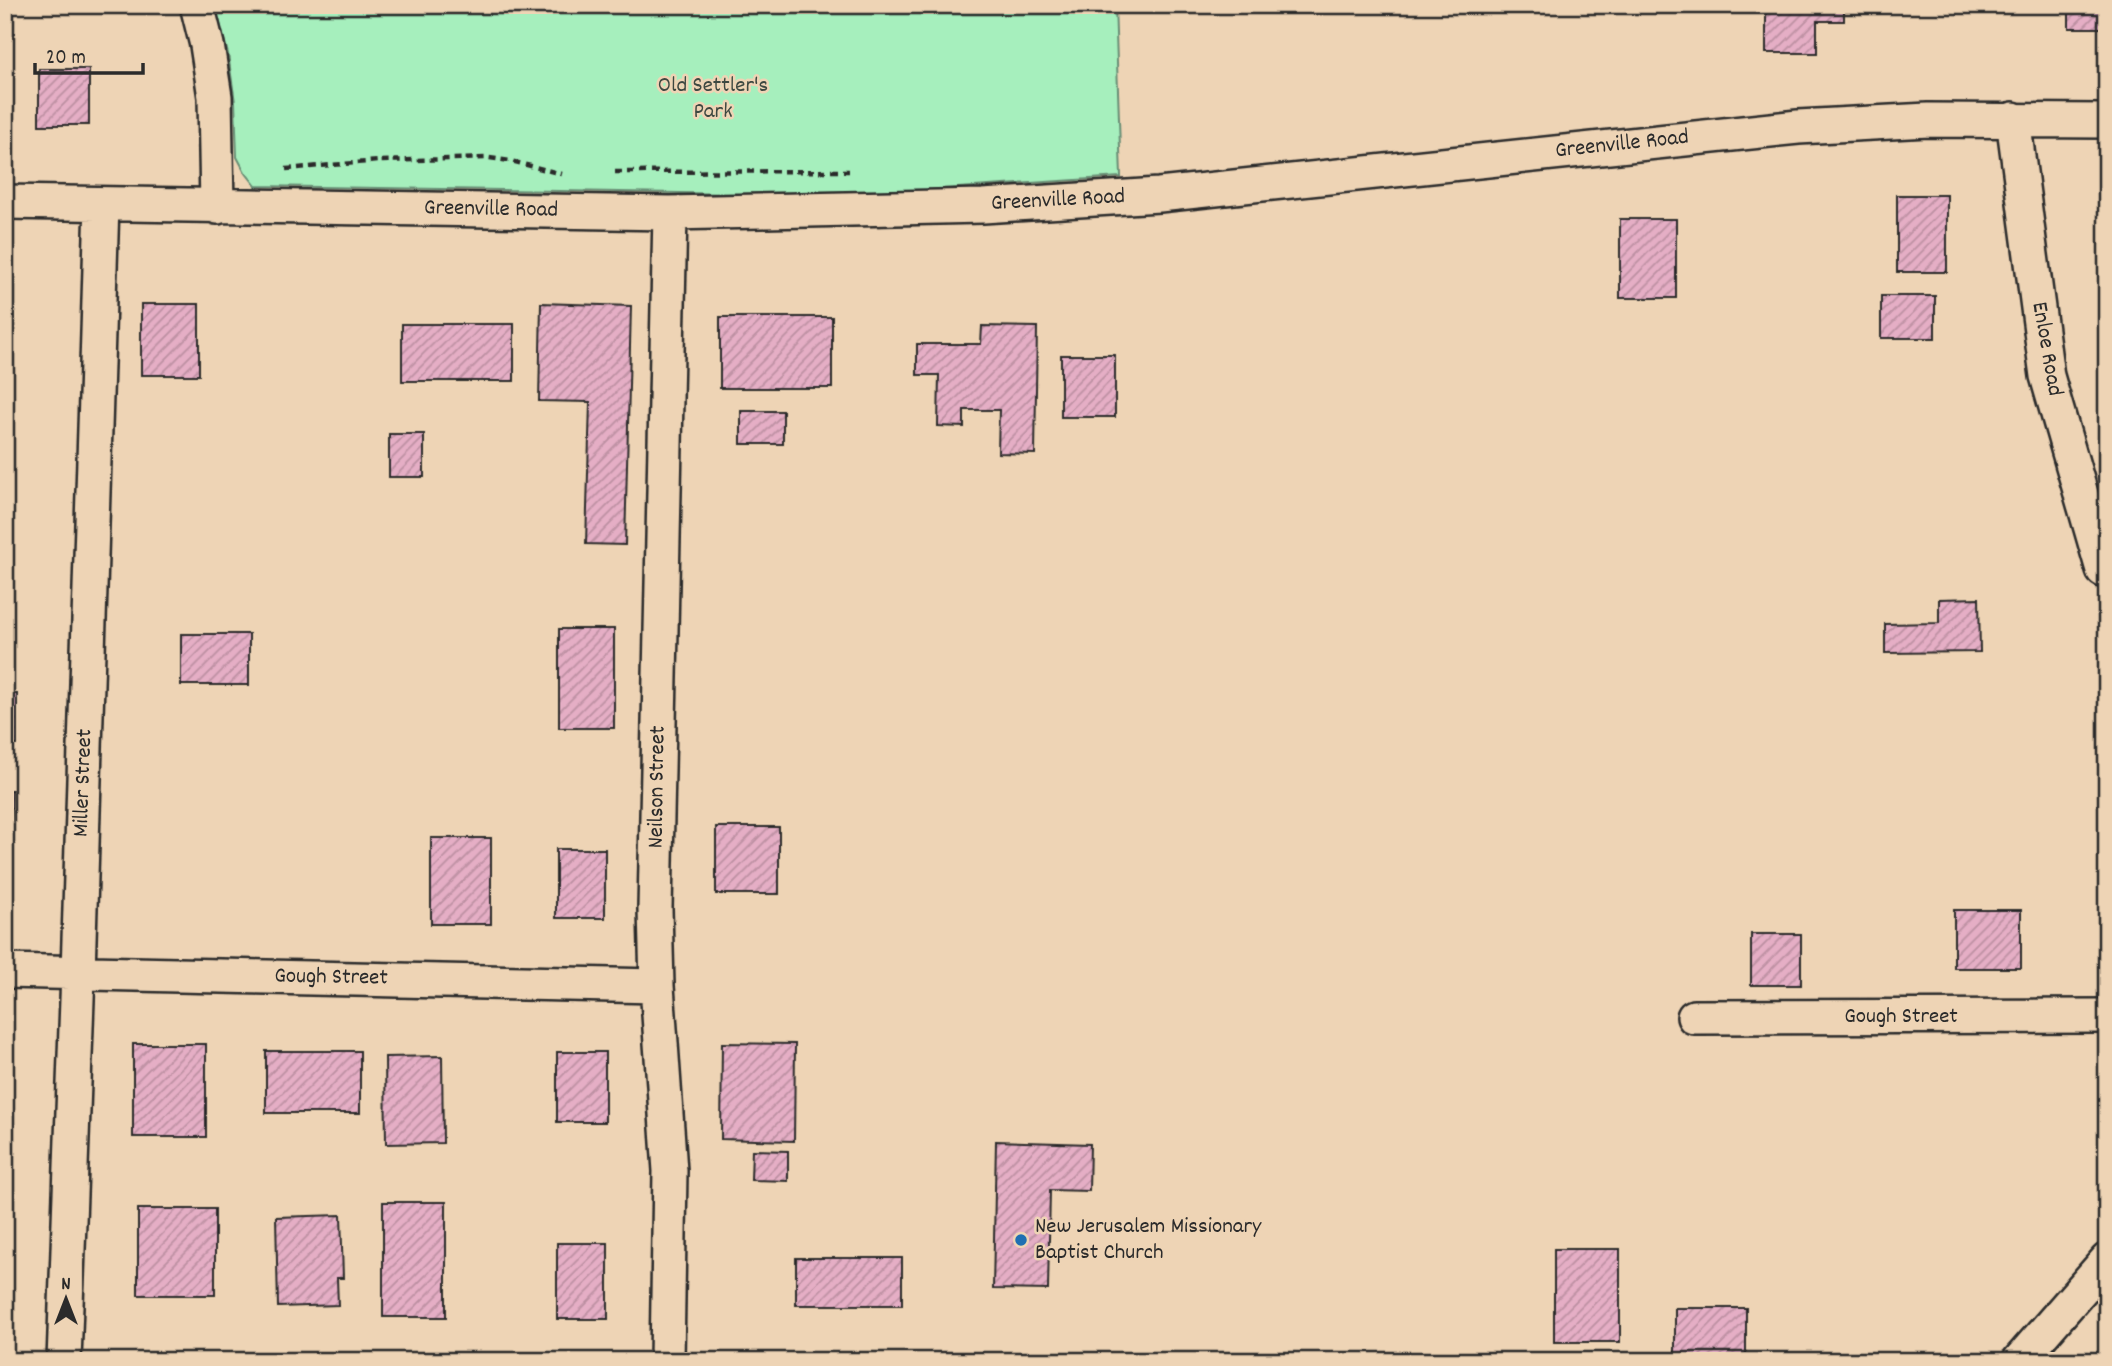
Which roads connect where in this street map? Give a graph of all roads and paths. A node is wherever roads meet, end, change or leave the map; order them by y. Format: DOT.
graph roads {
  1 [pos="197,5"];
  2 [pos="2013,119"];
  3 [pos="2107,121"];
  4 [pos="277,170"];
  5 [pos="860,171"];
  6 [pos="615,172"];
  7 [pos="562,174"];
  8 [pos="5,202"];
  9 [pos="102,204"];
  10 [pos="217,207"];
  11 [pos="670,213"];
  12 [pos="2107,572"];
  13 [pos="5,971"];
  14 [pos="78,972"];
  15 [pos="657,986"];
  16 [pos="2107,1016"];
  17 [pos="1695,1017"];
  18 [pos="2107,1260"];
  19 [pos="64,1361"];
  20 [pos="667,1361"];
  21 [pos="2019,1361"];
  1 -- 10 [label="street"];
  2 -- 3 [label="street, Greenville Road"];
  2 -- 11 [label="street, Greenville Road"];
  2 -- 12 [label="street, Enloe Road"];
  4 -- 7 [label="path"];
  5 -- 6 [label="path"];
  8 -- 9 [label="street, Greenville Road"];
  9 -- 10 [label="street, Greenville Road"];
  9 -- 14 [label="street, Miller Street"];
  10 -- 11 [label="street, Greenville Road"];
  11 -- 15 [label="street, Neilson Street"];
  13 -- 14 [label="street, Gough Street"];
  14 -- 15 [label="street, Gough Street"];
  14 -- 19 [label="street, Miller Street"];
  15 -- 20 [label="street, Neilson Street"];
  16 -- 17 [label="street, Gough Street"];
  18 -- 21 [label="street"];
}
